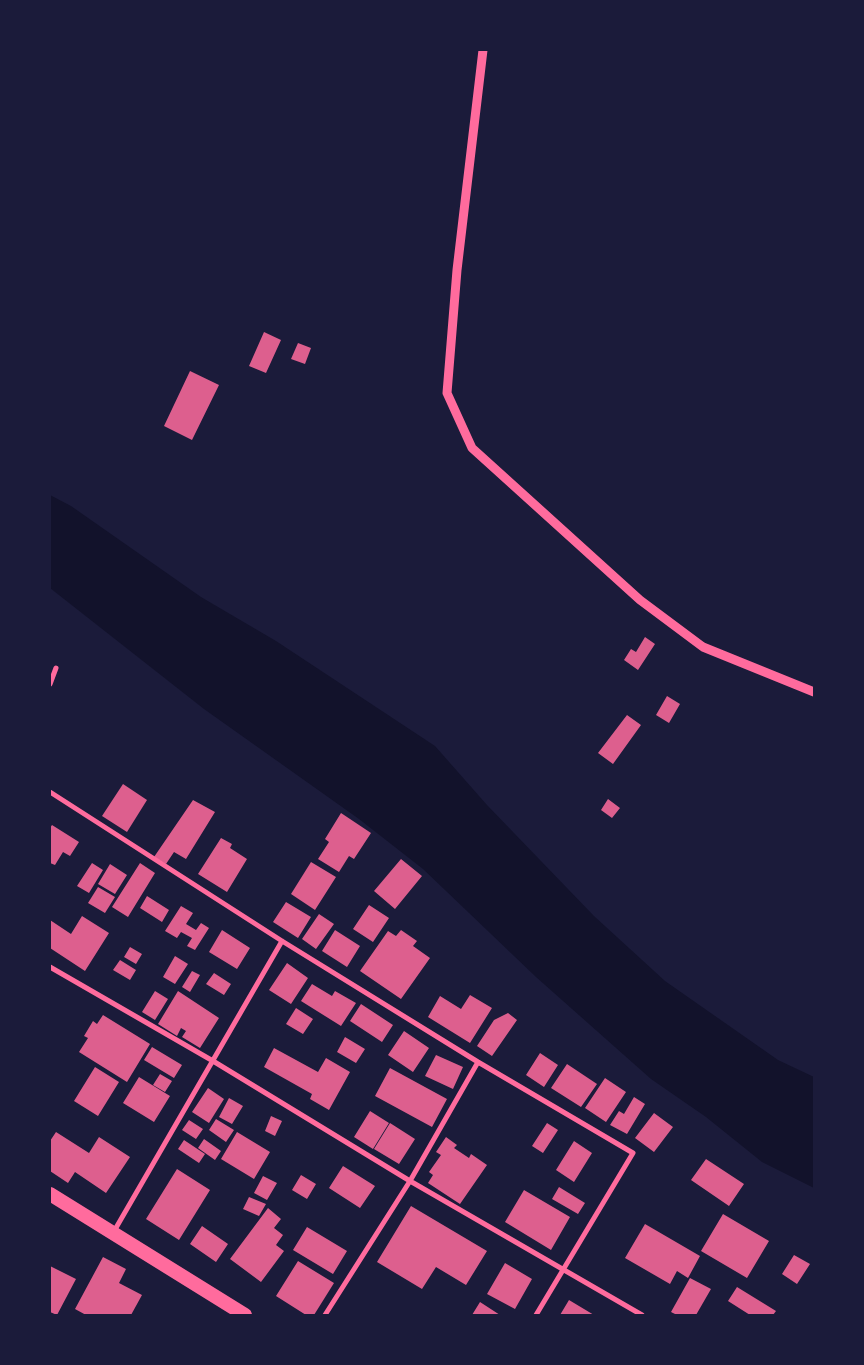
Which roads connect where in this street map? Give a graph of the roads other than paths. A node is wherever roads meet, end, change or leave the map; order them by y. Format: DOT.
graph roads {
  1 [pos="483,50"];
  2 [pos="56,668"];
  3 [pos="50,684"];
  4 [pos="814,692"];
  5 [pos="50,792"];
  6 [pos="282,941"];
  7 [pos="50,967"];
  8 [pos="213,1061"];
  9 [pos="478,1062"];
  10 [pos="410,1182"];
  11 [pos="50,1194"];
  12 [pos="113,1233"];
  13 [pos="562,1269"];
  14 [pos="245,1315"];
  15 [pos="325,1315"];
  16 [pos="536,1315"];
  17 [pos="642,1315"];
  1 -- 4 [label="street"];
  2 -- 3 [label="street"];
  5 -- 6 [label="street"];
  6 -- 8 [label="street"];
  6 -- 9 [label="street"];
  7 -- 8 [label="street"];
  8 -- 10 [label="street"];
  8 -- 12 [label="street"];
  9 -- 10 [label="street"];
  9 -- 13 [label="street"];
  10 -- 13 [label="street"];
  10 -- 15 [label="street"];
  11 -- 12 [label="highway"];
  12 -- 14 [label="highway"];
  13 -- 16 [label="street"];
  13 -- 17 [label="street"];
}
